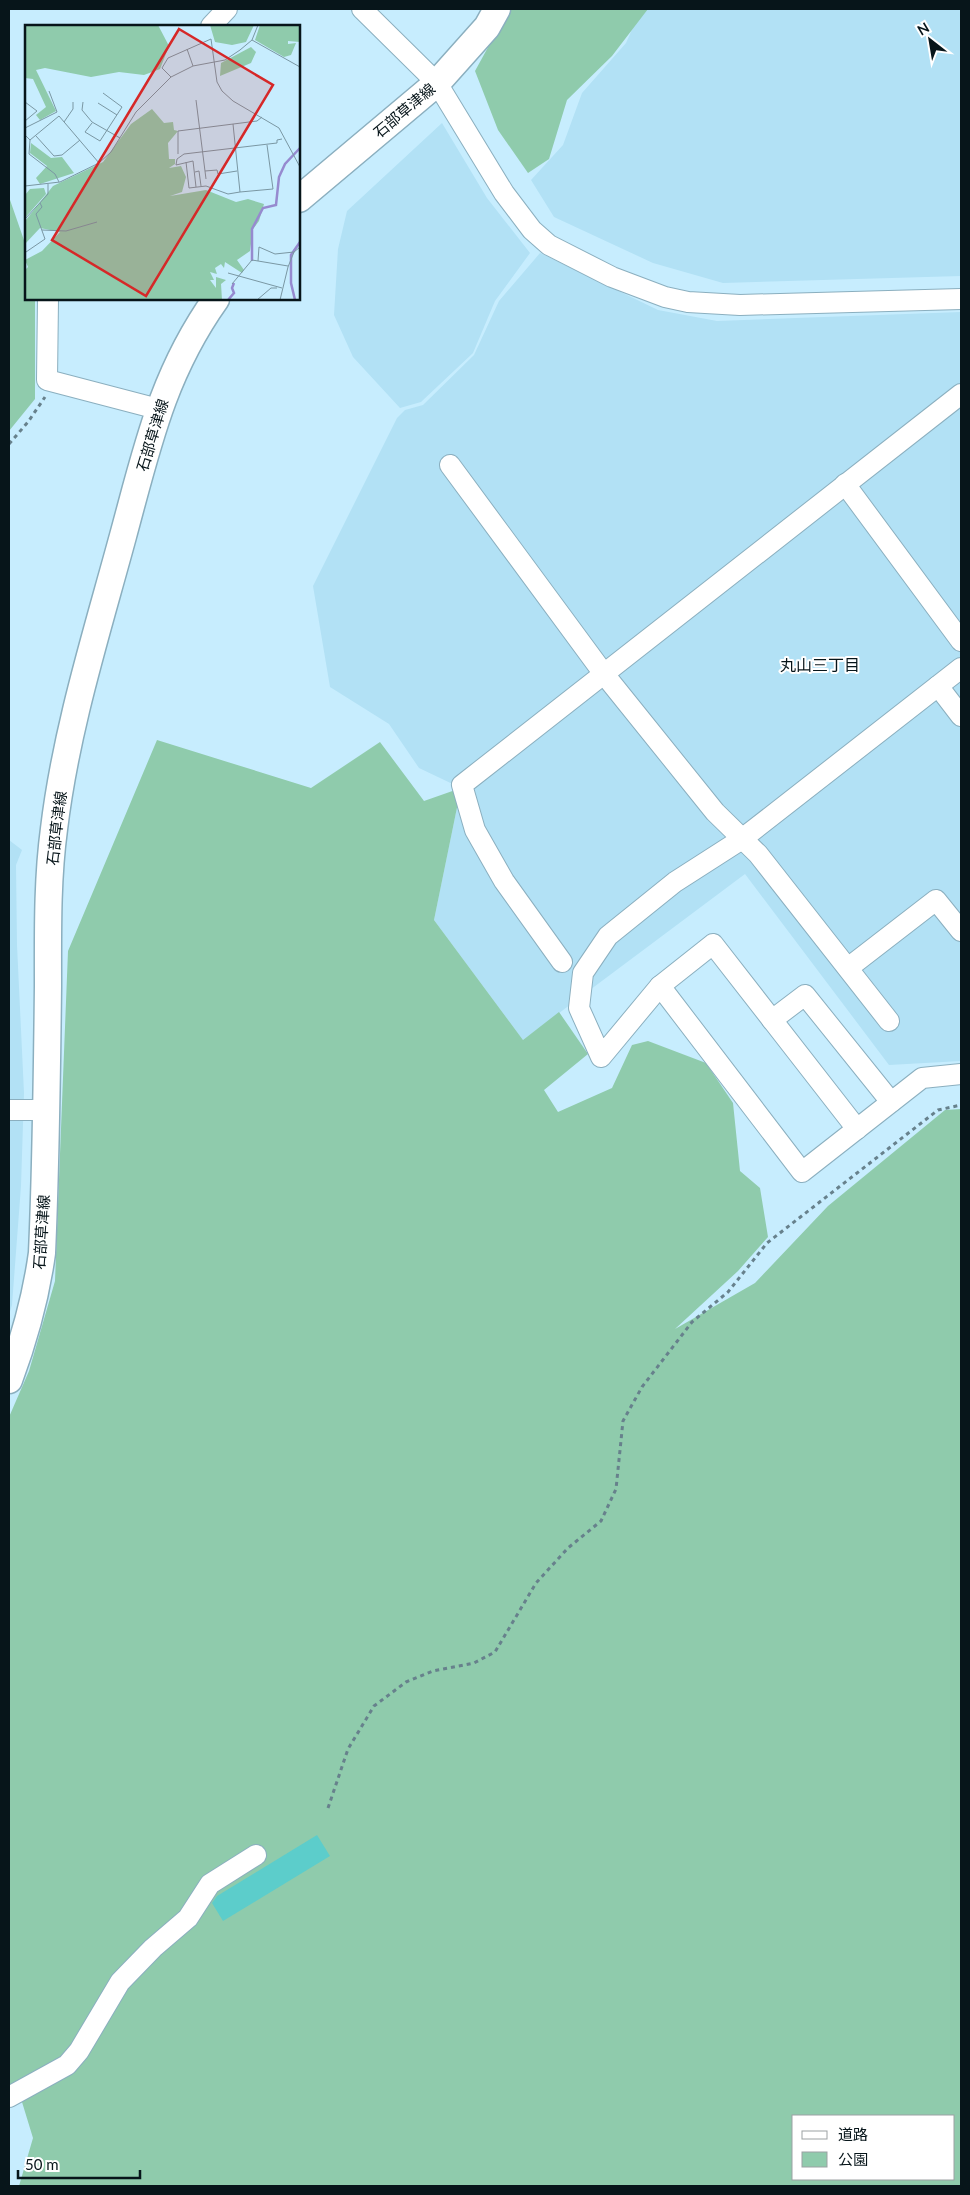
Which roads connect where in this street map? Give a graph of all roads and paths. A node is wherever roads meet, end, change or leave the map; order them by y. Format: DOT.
graph roads {
  1 [pos="227,9"];
  2 [pos="362,9"];
  3 [pos="496,9"];
  4 [pos="213,25"];
  5 [pos="437,83"];
  6 [pos="300,199"];
  7 [pos="961,299"];
  8 [pos="48,300"];
  9 [pos="215,300"];
  10 [pos="47,380"];
  11 [pos="961,394"];
  12 [pos="158,408"];
  13 [pos="9,444"];
  14 [pos="450,465"];
  15 [pos="845,484"];
  16 [pos="961,641"];
  17 [pos="961,668"];
  18 [pos="604,674"];
  19 [pos="938,686"];
  20 [pos="961,716"];
  21 [pos="742,839"];
  22 [pos="961,931"];
  23 [pos="562,962"];
  24 [pos="848,968"];
  25 [pos="660,986"];
  26 [pos="772,1020"];
  27 [pos="889,1021"];
  28 [pos="961,1074"];
  29 [pos="891,1102"];
  30 [pos="961,1104"];
  31 [pos="9,1110"];
  32 [pos="46,1110"];
  33 [pos="857,1129"];
  34 [pos="9,1380"];
  35 [pos="328,1808"];
  36 [pos="256,1855"];
  37 [pos="9,2097"];
  1 -- 4 [label="street"];
  2 -- 5 [label="street"];
  3 -- 5 [label="main road, 石部草津線"];
  5 -- 6 [label="main road, 石部草津線"];
  5 -- 7 [label="street"];
  8 -- 10 [label="street"];
  9 -- 12 [label="main road, 石部草津線"];
  10 -- 12 [label="street"];
  10 -- 13 [label="path"];
  11 -- 15 [label="street"];
  12 -- 32 [label="main road, 石部草津線"];
  14 -- 18 [label="street"];
  15 -- 16 [label="street"];
  15 -- 18 [label="street"];
  17 -- 19 [label="street"];
  18 -- 21 [label="street"];
  18 -- 23 [label="street"];
  19 -- 20 [label="street"];
  19 -- 21 [label="street"];
  21 -- 24 [label="street"];
  21 -- 25 [label="street"];
  22 -- 24 [label="street"];
  24 -- 27 [label="street"];
  25 -- 26 [label="street"];
  25 -- 33 [label="street"];
  26 -- 29 [label="street"];
  26 -- 33 [label="street"];
  28 -- 29 [label="street"];
  29 -- 33 [label="street"];
  30 -- 35 [label="path"];
  31 -- 32 [label="street"];
  32 -- 34 [label="main road, 石部草津線"];
  36 -- 37 [label="street"];
}
